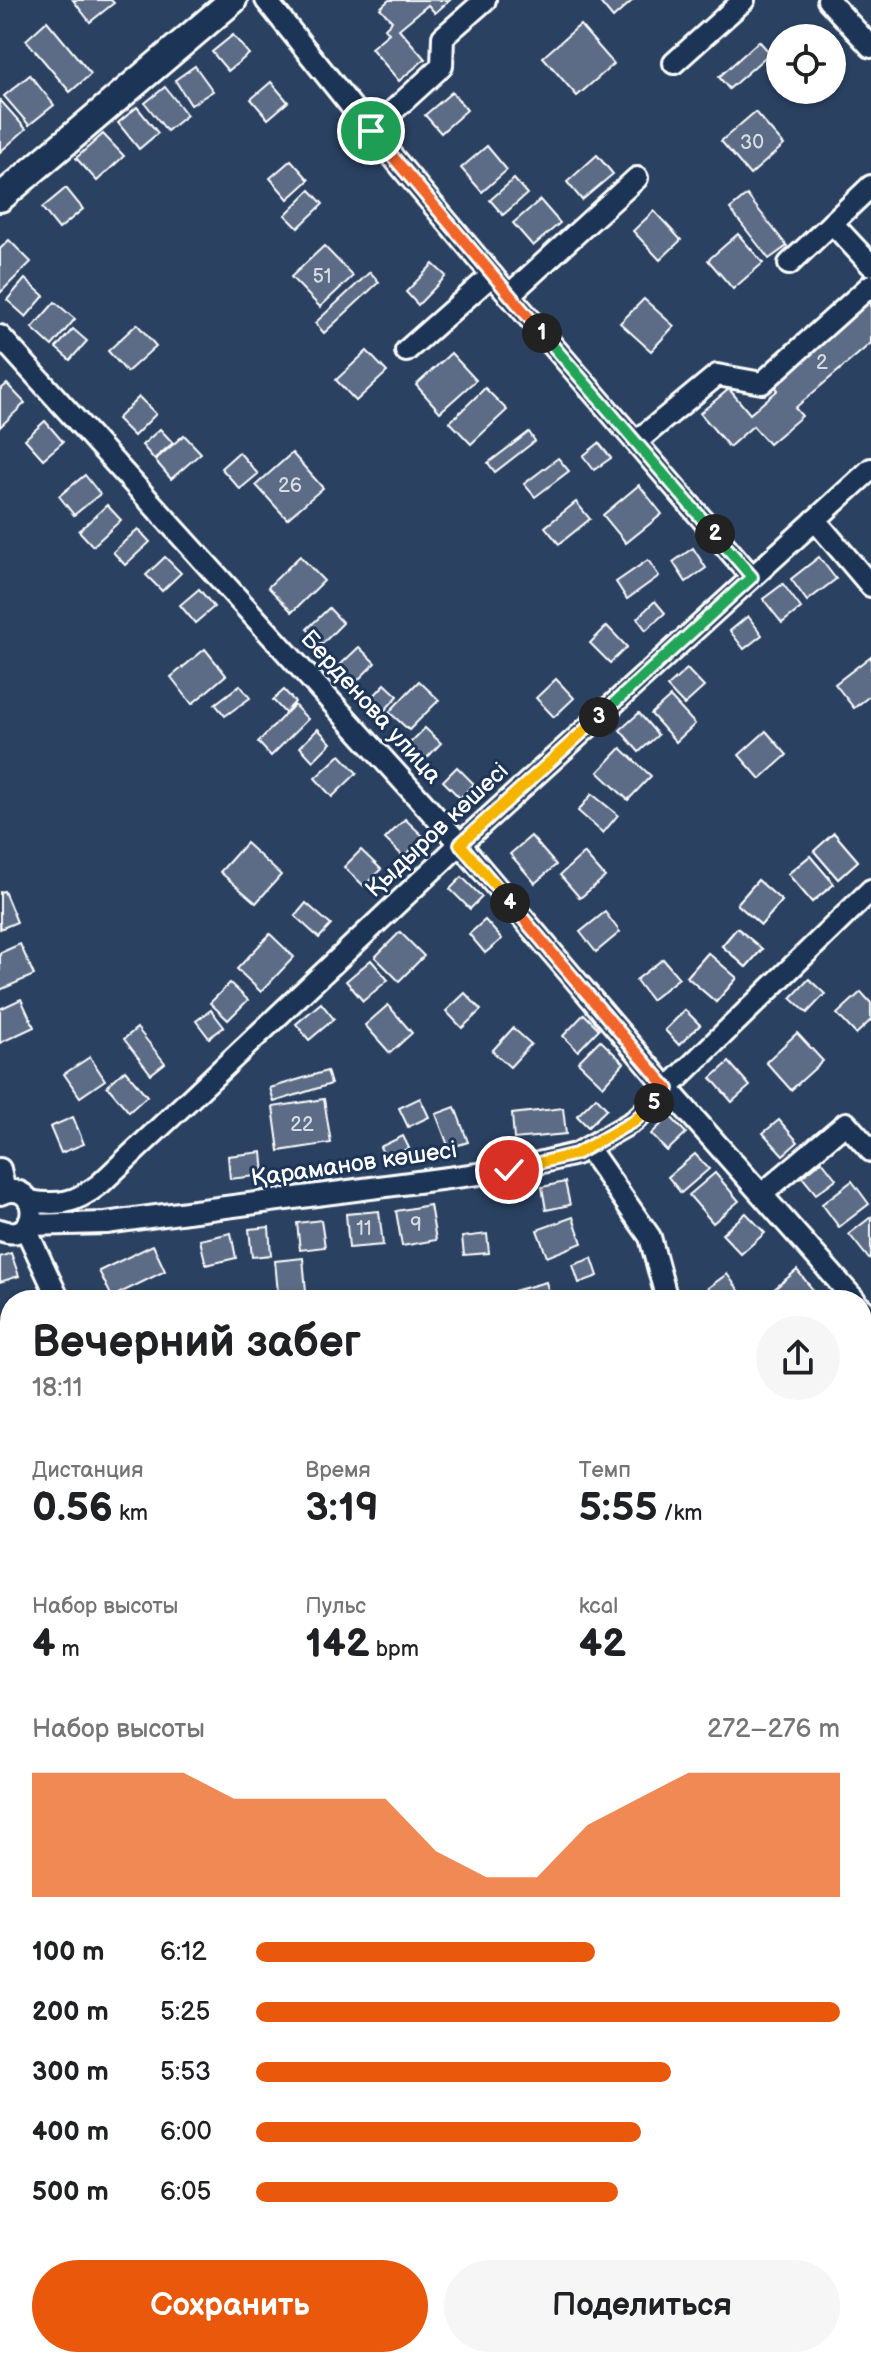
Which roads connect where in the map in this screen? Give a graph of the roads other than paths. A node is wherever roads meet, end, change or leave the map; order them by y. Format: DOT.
graph roads {
  1 [pos="233,0"];
  2 [pos="266,0"];
  3 [pos="485,0"];
  4 [pos="744,0"];
  5 [pos="828,0"];
  6 [pos="871,47"];
  7 [pos="674,63"];
  8 [pos="371,131"];
  9 [pos="637,178"];
  10 [pos="871,186"];
  11 [pos="0,198"];
  12 [pos="832,223"];
  13 [pos="789,264"];
  14 [pos="871,265"];
  15 [pos="492,275"];
  16 [pos="871,285"];
  17 [pos="509,295"];
  18 [pos="0,336"];
  19 [pos="406,351"];
  20 [pos="636,442"];
  21 [pos="871,469"];
  22 [pos="815,520"];
  23 [pos="752,577"];
  24 [pos="871,586"];
  25 [pos="460,844"];
  26 [pos="871,890"];
  27 [pos="668,1089"];
  28 [pos="588,1148"];
  29 [pos="871,1151"];
  30 [pos="0,1169"];
  31 [pos="100,1184"];
  32 [pos="2,1192"];
  33 [pos="762,1194"];
  34 [pos="29,1201"];
  35 [pos="106,1223"];
  36 [pos="26,1226"];
  37 [pos="0,1230"];
  38 [pos="55,1290"];
  39 [pos="664,1290"];
  40 [pos="846,1290"];
  1 -- 11 [label="main road"];
  2 -- 8 [label="street"];
  3 -- 8 [label="street"];
  4 -- 7 [label="street"];
  5 -- 6 [label="street"];
  8 -- 15 [label="street"];
  9 -- 17 [label="street"];
  10 -- 12 [label="street"];
  12 -- 13 [label="street"];
  12 -- 14 [label="street"];
  15 -- 17 [label="street"];
  15 -- 19 [label="street"];
  16 -- 20 [label="street"];
  17 -- 20 [label="street"];
  18 -- 25 [label="street, Берденова улица"];
  20 -- 23 [label="street"];
  21 -- 22 [label="street, Қыдыров көшесі"];
  22 -- 23 [label="street, Қыдыров көшесі"];
  22 -- 24 [label="street"];
  23 -- 25 [label="street, Қыдыров көшесі"];
  25 -- 27 [label="street, Берденова улица"];
  25 -- 31 [label="street, Қыдыров көшесі"];
  26 -- 27 [label="street, Қараманов көшесі"];
  27 -- 28 [label="street, Қараманов көшесі"];
  27 -- 33 [label="street, Берденова улица"];
  28 -- 35 [label="street, Қараманов көшесі"];
  28 -- 39 [label="street"];
  29 -- 33 [label="street"];
  30 -- 32 [label="street"];
  31 -- 34 [label="street, Қыдыров көшесі"];
  31 -- 35 [label="street"];
  32 -- 34 [label="street"];
  33 -- 40 [label="street, Берденова улица"];
  34 -- 36 [label="street"];
  35 -- 36 [label="street, Қараманов көшесі"];
  36 -- 37 [label="street, Қараманов көшесі"];
  36 -- 38 [label="street"];
}
